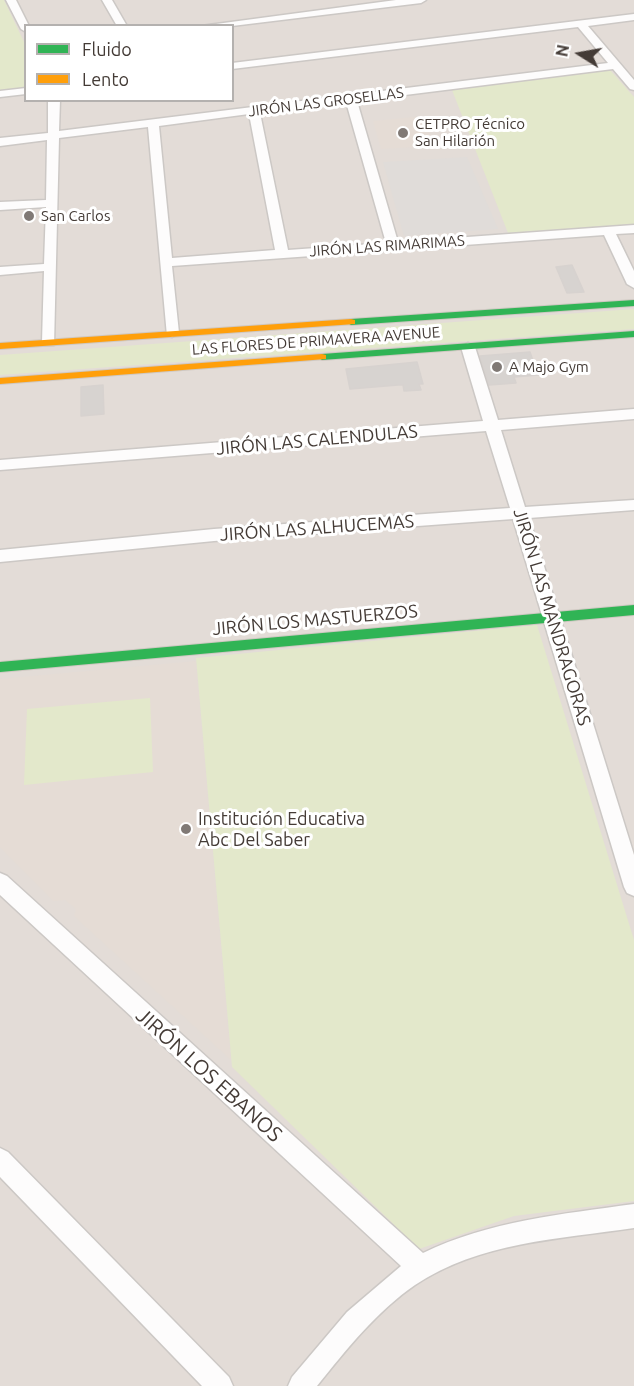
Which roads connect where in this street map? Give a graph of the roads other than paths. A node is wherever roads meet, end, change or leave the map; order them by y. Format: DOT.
graph roads {
  1 [pos="11,0"];
  2 [pos="107,0"];
  3 [pos="421,0"];
  4 [pos="634,17"];
  5 [pos="580,23"];
  6 [pos="121,24"];
  7 [pos="223,24"];
  8 [pos="24,25"];
  9 [pos="615,65"];
  10 [pos="234,66"];
  11 [pos="634,87"];
  12 [pos="24,92"];
  13 [pos="0,94"];
  14 [pos="351,99"];
  15 [pos="54,102"];
  16 [pos="254,111"];
  17 [pos="153,124"];
  18 [pos="52,137"];
  19 [pos="0,142"];
  20 [pos="52,203"];
  21 [pos="0,206"];
  22 [pos="634,229"];
  23 [pos="608,231"];
  24 [pos="393,246"];
  25 [pos="282,254"];
  26 [pos="167,261"];
  27 [pos="50,267"];
  28 [pos="0,271"];
  29 [pos="634,284"];
  30 [pos="634,303"];
  31 [pos="172,333"];
  32 [pos="634,334"];
  33 [pos="50,342"];
  34 [pos="0,346"];
  35 [pos="468,347"];
  36 [pos="0,381"];
  37 [pos="634,414"];
  38 [pos="493,426"];
  39 [pos="0,465"];
  40 [pos="634,505"];
  41 [pos="521,515"];
  42 [pos="0,556"];
  43 [pos="634,610"];
  44 [pos="552,618"];
  45 [pos="0,667"];
  46 [pos="0,882"];
  47 [pos="634,887"];
  48 [pos="0,1160"];
  49 [pos="634,1216"];
  50 [pos="420,1267"];
  51 [pos="220,1386"];
  52 [pos="301,1386"];
  1 -- 8 [label="street"];
  2 -- 6 [label="street"];
  3 -- 7 [label="street"];
  4 -- 5 [label="street"];
  5 -- 9 [label="street"];
  5 -- 10 [label="street"];
  9 -- 11 [label="street"];
  9 -- 14 [label="street, JIRÓN LAS GROSELLAS"];
  12 -- 13 [label="street"];
  14 -- 16 [label="street, JIRÓN LAS GROSELLAS"];
  14 -- 24 [label="street"];
  15 -- 18 [label="street"];
  16 -- 17 [label="street, JIRÓN LAS GROSELLAS"];
  16 -- 25 [label="street"];
  17 -- 18 [label="street, JIRÓN LAS GROSELLAS"];
  17 -- 26 [label="street"];
  18 -- 19 [label="street, JIRÓN LAS GROSELLAS"];
  18 -- 20 [label="street"];
  20 -- 21 [label="street"];
  20 -- 27 [label="street"];
  22 -- 23 [label="street, JIRÓN LAS RIMARIMAS"];
  23 -- 24 [label="street, JIRÓN LAS RIMARIMAS"];
  23 -- 29 [label="street"];
  24 -- 25 [label="street, JIRÓN LAS RIMARIMAS"];
  25 -- 26 [label="street, JIRÓN LAS RIMARIMAS"];
  26 -- 31 [label="street"];
  27 -- 28 [label="street"];
  27 -- 33 [label="street"];
  30 -- 31 [label="main road, LAS FLORES DE PRIMAVERA AVENUE"];
  31 -- 33 [label="main road, LAS FLORES DE PRIMAVERA AVENUE"];
  32 -- 35 [label="main road, LAS FLORES DE PRIMAVERA AVENUE"];
  33 -- 34 [label="main road, LAS FLORES DE PRIMAVERA AVENUE"];
  35 -- 36 [label="main road, LAS FLORES DE PRIMAVERA AVENUE"];
  35 -- 38 [label="street, JIRÓN LAS MANDRAGORAS"];
  37 -- 38 [label="street, JIRÓN LAS CALENDULAS"];
  38 -- 39 [label="street, JIRÓN LAS CALENDULAS"];
  38 -- 41 [label="street, JIRÓN LAS MANDRAGORAS"];
  40 -- 41 [label="street, JIRÓN LAS ALHUCEMAS"];
  41 -- 42 [label="street, JIRÓN LAS ALHUCEMAS"];
  41 -- 44 [label="street, JIRÓN LAS MANDRAGORAS"];
  43 -- 44 [label="main road, JIRÓN LOS MASTUERZOS"];
  44 -- 45 [label="main road, JIRÓN LOS MASTUERZOS"];
  44 -- 47 [label="street, JIRÓN LAS MANDRAGORAS"];
  46 -- 50 [label="street, JIRÓN LOS EBANOS"];
  48 -- 51 [label="street"];
  49 -- 50 [label="street"];
  50 -- 52 [label="street"];
}
